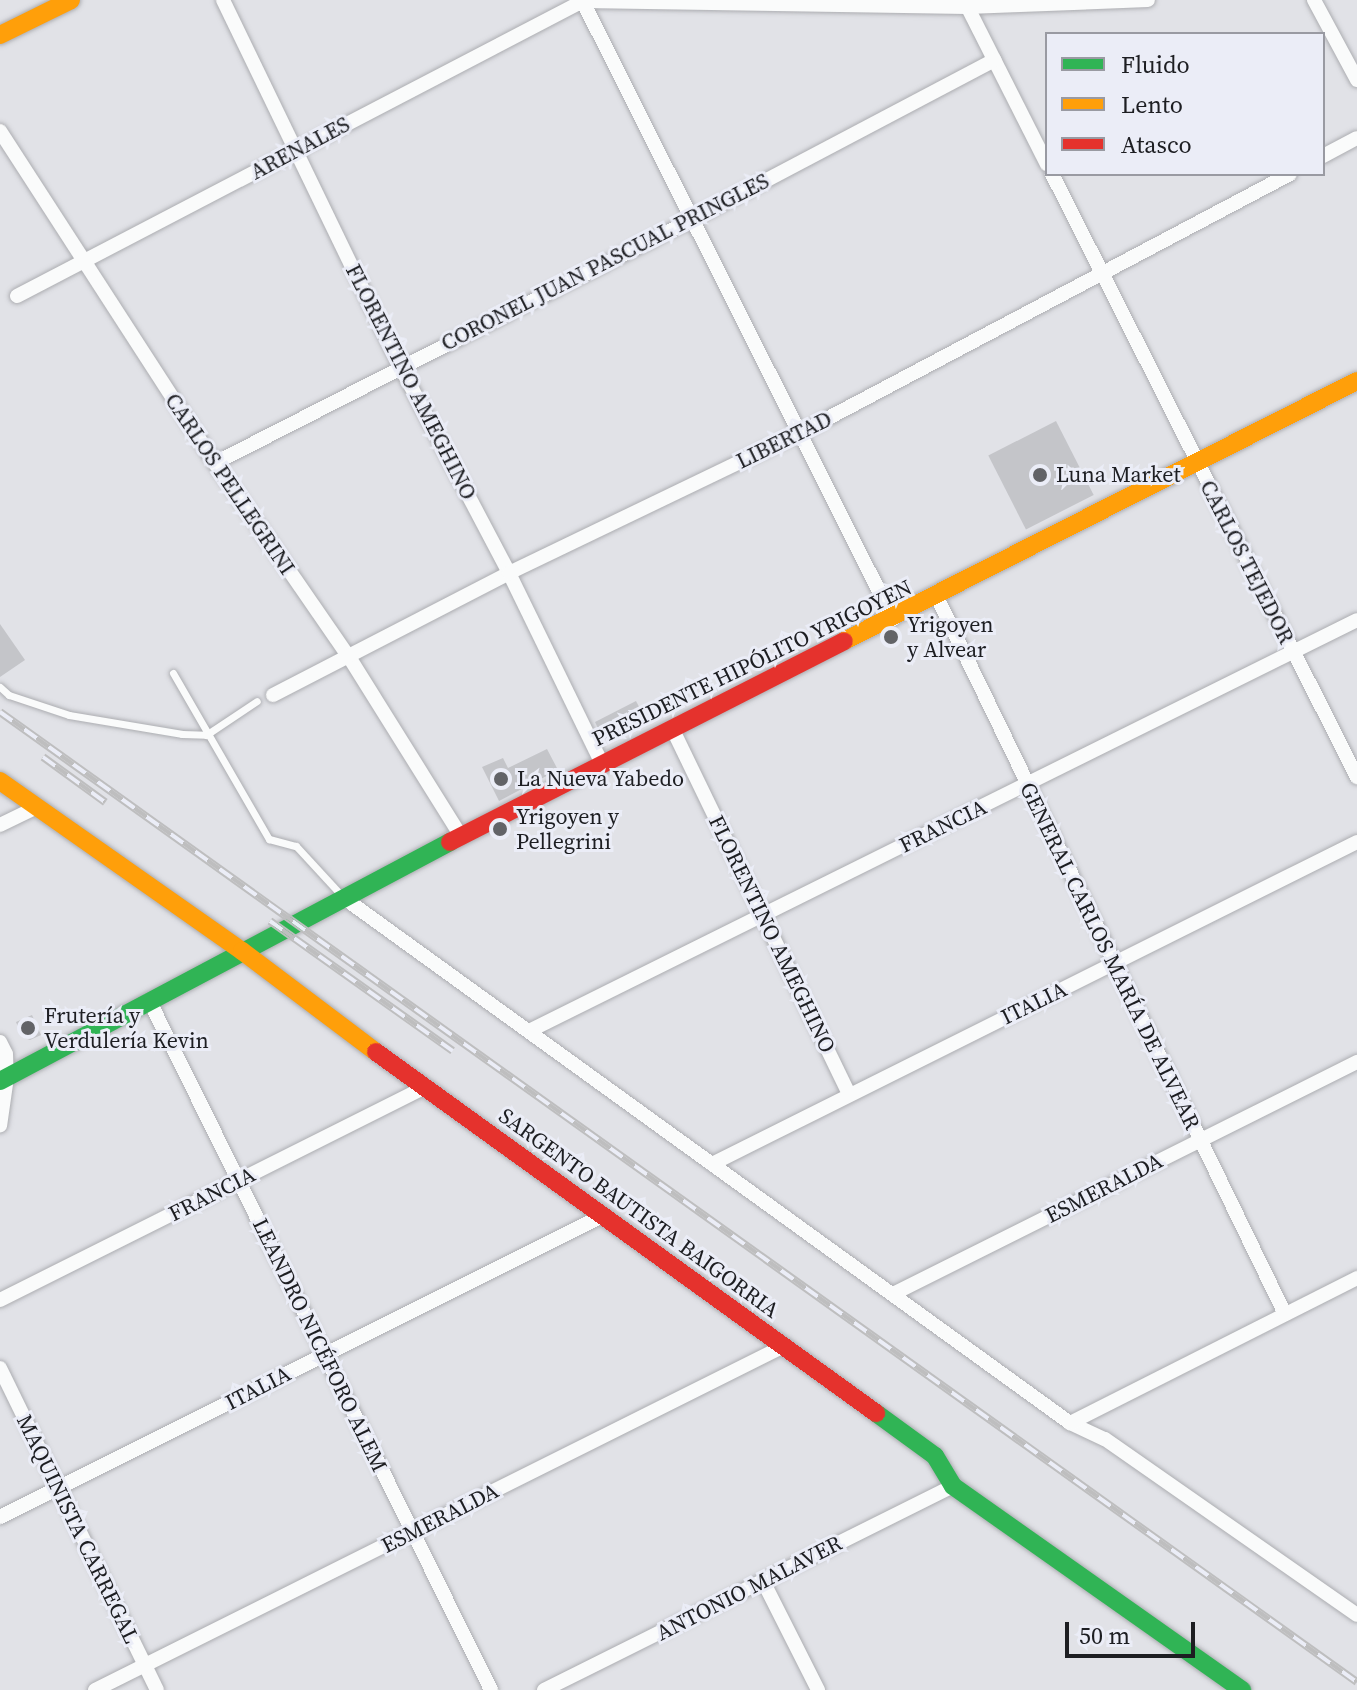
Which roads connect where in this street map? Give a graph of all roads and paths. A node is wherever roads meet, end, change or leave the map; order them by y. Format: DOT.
graph roads {
  1 [pos="71,0"];
  2 [pos="223,0"];
  3 [pos="582,0"];
  4 [pos="1148,0"];
  5 [pos="1314,0"];
  6 [pos="966,3"];
  7 [pos="0,35"];
  8 [pos="994,60"];
  9 [pos="1357,80"];
  10 [pos="0,131"];
  11 [pos="1357,138"];
  12 [pos="295,151"];
  13 [pos="1325,155"];
  14 [pos="1045,160"];
  15 [pos="1053,176"];
  16 [pos="1286,176"];
  17 [pos="691,220"];
  18 [pos="83,261"];
  19 [pos="1103,275"];
  20 [pos="17,296"];
  21 [pos="400,366"];
  22 [pos="1357,381"];
  23 [pos="800,433"];
  24 [pos="215,463"];
  25 [pos="1197,465"];
  26 [pos="509,573"];
  27 [pos="937,597"];
  28 [pos="893,619"];
  29 [pos="1357,620"];
  30 [pos="1293,651"];
  31 [pos="349,657"];
  32 [pos="173,673"];
  33 [pos="0,687"];
  34 [pos="273,695"];
  35 [pos="257,701"];
  36 [pos="673,730"];
  37 [pos="206,735"];
  38 [pos="602,764"];
  39 [pos="1357,777"];
  40 [pos="0,781"];
  41 [pos="1027,784"];
  42 [pos="37,807"];
  43 [pos="0,825"];
  44 [pos="461,836"];
  45 [pos="1357,842"];
  46 [pos="344,898"];
  47 [pos="763,915"];
  48 [pos="242,951"];
  49 [pos="1114,963"];
  50 [pos="149,1000"];
  51 [pos="529,1031"];
  52 [pos="0,1042"];
  53 [pos="1357,1062"];
  54 [pos="4,1079"];
  55 [pos="424,1088"];
  56 [pos="849,1094"];
  57 [pos="0,1126"];
  58 [pos="1201,1140"];
  59 [pos="712,1164"];
  60 [pos="239,1181"];
  61 [pos="602,1216"];
  62 [pos="1357,1278"];
  63 [pos="895,1293"];
  64 [pos="0,1300"];
  65 [pos="1285,1314"];
  66 [pos="784,1346"];
  67 [pos="324,1355"];
  68 [pos="0,1368"];
  69 [pos="1070,1423"];
  70 [pos="953,1486"];
  71 [pos="58,1487"];
  72 [pos="0,1517"];
  73 [pos="412,1532"];
  74 [pos="763,1581"];
  75 [pos="1357,1615"];
  76 [pos="144,1666"];
  77 [pos="95,1690"];
  78 [pos="157,1690"];
  79 [pos="491,1690"];
  80 [pos="544,1690"];
  81 [pos="818,1690"];
  82 [pos="1242,1690"];
  1 -- 7 [label="street"];
  2 -- 12 [label="street, FLORENTINO AMEGHINO"];
  3 -- 6 [label="street"];
  3 -- 12 [label="street, ARENALES"];
  3 -- 17 [label="street"];
  4 -- 6 [label="street"];
  5 -- 9 [label="street"];
  6 -- 8 [label="street"];
  8 -- 14 [label="street"];
  8 -- 17 [label="street, CORONEL JUAN PASCUAL PRINGLES"];
  10 -- 18 [label="street, CARLOS PELLEGRINI"];
  11 -- 13 [label="street"];
  12 -- 18 [label="street, ARENALES"];
  12 -- 21 [label="street, FLORENTINO AMEGHINO"];
  15 -- 19 [label="street, CARLOS TEJEDOR"];
  16 -- 19 [label="street, LIBERTAD"];
  17 -- 21 [label="street, CORONEL JUAN PASCUAL PRINGLES"];
  17 -- 23 [label="street"];
  18 -- 20 [label="street, ARENALES"];
  18 -- 24 [label="street, CARLOS PELLEGRINI"];
  19 -- 23 [label="street, LIBERTAD"];
  19 -- 25 [label="street, CARLOS TEJEDOR"];
  21 -- 24 [label="street, CORONEL JUAN PASCUAL PRINGLES"];
  21 -- 26 [label="street, FLORENTINO AMEGHINO"];
  22 -- 25 [label="street, PRESIDENTE HIPÓLITO YRIGOYEN"];
  23 -- 26 [label="street, LIBERTAD"];
  23 -- 28 [label="street"];
  24 -- 31 [label="street, CARLOS PELLEGRINI"];
  25 -- 27 [label="street, PRESIDENTE HIPÓLITO YRIGOYEN"];
  25 -- 30 [label="street, CARLOS TEJEDOR"];
  26 -- 31 [label="street, LIBERTAD"];
  26 -- 38 [label="street, FLORENTINO AMEGHINO"];
  27 -- 28 [label="street, PRESIDENTE HIPÓLITO YRIGOYEN"];
  27 -- 41 [label="street, GENERAL CARLOS MARÍA DE ALVEAR"];
  28 -- 36 [label="street, PRESIDENTE HIPÓLITO YRIGOYEN"];
  29 -- 30 [label="street, FRANCIA"];
  30 -- 39 [label="street, CARLOS TEJEDOR"];
  30 -- 41 [label="street, FRANCIA"];
  31 -- 34 [label="street, LIBERTAD"];
  31 -- 44 [label="street, CARLOS PELLEGRINI"];
  32 -- 37 [label="lane"];
  33 -- 37 [label="lane"];
  35 -- 37 [label="lane"];
  36 -- 38 [label="street, PRESIDENTE HIPÓLITO YRIGOYEN"];
  36 -- 47 [label="street, FLORENTINO AMEGHINO"];
  37 -- 46 [label="lane"];
  38 -- 44 [label="street, PRESIDENTE HIPÓLITO YRIGOYEN"];
  40 -- 42 [label="street, SARGENTO BAUTISTA BAIGORRIA"];
  41 -- 47 [label="street, FRANCIA"];
  41 -- 49 [label="street, GENERAL CARLOS MARÍA DE ALVEAR"];
  42 -- 43 [label="street"];
  42 -- 48 [label="street, SARGENTO BAUTISTA BAIGORRIA"];
  44 -- 46 [label="street, PRESIDENTE HIPÓLITO YRIGOYEN"];
  45 -- 49 [label="street, ITALIA"];
  46 -- 48 [label="street, PRESIDENTE HIPÓLITO YRIGOYEN"];
  46 -- 51 [label="street"];
  47 -- 51 [label="street, FRANCIA"];
  47 -- 56 [label="street, FLORENTINO AMEGHINO"];
  48 -- 50 [label="street, PRESIDENTE HIPÓLITO YRIGOYEN"];
  48 -- 55 [label="street, SARGENTO BAUTISTA BAIGORRIA"];
  49 -- 56 [label="street, ITALIA"];
  49 -- 58 [label="street, GENERAL CARLOS MARÍA DE ALVEAR"];
  50 -- 54 [label="street, PRESIDENTE HIPÓLITO YRIGOYEN"];
  50 -- 60 [label="street, LEANDRO NICÉFORO ALEM"];
  51 -- 59 [label="street"];
  52 -- 54 [label="street"];
  53 -- 58 [label="street, ESMERALDA"];
  54 -- 57 [label="street"];
  55 -- 60 [label="street, FRANCIA"];
  55 -- 61 [label="street, SARGENTO BAUTISTA BAIGORRIA"];
  56 -- 59 [label="street, ITALIA"];
  58 -- 63 [label="street, ESMERALDA"];
  58 -- 65 [label="street, GENERAL CARLOS MARÍA DE ALVEAR"];
  59 -- 63 [label="street"];
  60 -- 64 [label="street, FRANCIA"];
  60 -- 67 [label="street, LEANDRO NICÉFORO ALEM"];
  61 -- 66 [label="street, SARGENTO BAUTISTA BAIGORRIA"];
  61 -- 67 [label="street, ITALIA"];
  62 -- 65 [label="street"];
  63 -- 69 [label="street"];
  65 -- 69 [label="street"];
  66 -- 70 [label="street, SARGENTO BAUTISTA BAIGORRIA"];
  66 -- 73 [label="street, ESMERALDA"];
  67 -- 71 [label="street, ITALIA"];
  67 -- 73 [label="street, LEANDRO NICÉFORO ALEM"];
  68 -- 71 [label="street, MAQUINISTA CARREGAL"];
  69 -- 75 [label="street"];
  70 -- 74 [label="street, ANTONIO MALAVER"];
  70 -- 82 [label="street, SARGENTO BAUTISTA BAIGORRIA"];
  71 -- 72 [label="street, ITALIA"];
  71 -- 76 [label="street, MAQUINISTA CARREGAL"];
  73 -- 76 [label="street, ESMERALDA"];
  73 -- 79 [label="street, LEANDRO NICÉFORO ALEM"];
  74 -- 80 [label="street, ANTONIO MALAVER"];
  74 -- 81 [label="street"];
  76 -- 77 [label="street, ESMERALDA"];
  76 -- 78 [label="street, MAQUINISTA CARREGAL"];
}
